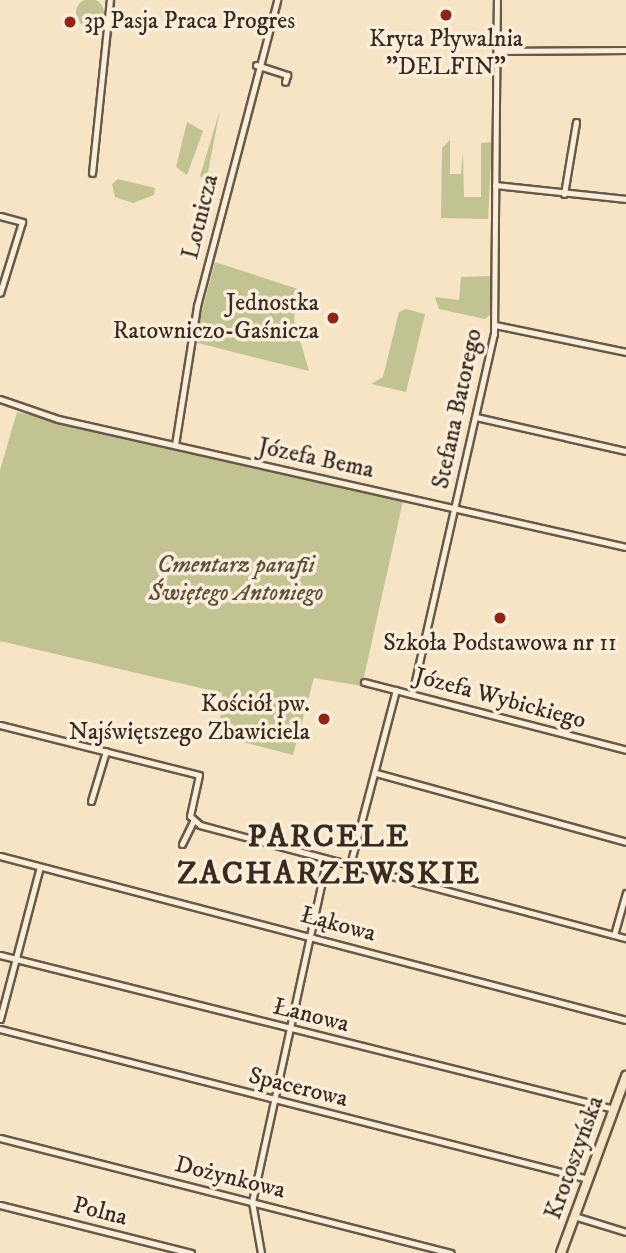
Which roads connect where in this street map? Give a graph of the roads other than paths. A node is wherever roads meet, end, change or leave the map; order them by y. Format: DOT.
graph roads {
  1 [pos="110,0"];
  2 [pos="277,0"];
  3 [pos="497,0"];
  4 [pos="626,50"];
  5 [pos="497,51"];
  6 [pos="256,65"];
  7 [pos="285,82"];
  8 [pos="576,122"];
  9 [pos="92,173"];
  10 [pos="495,186"];
  11 [pos="564,194"];
  12 [pos="626,199"];
  13 [pos="0,216"];
  14 [pos="0,293"];
  15 [pos="495,325"];
  16 [pos="626,352"];
  17 [pos="0,399"];
  18 [pos="475,416"];
  19 [pos="175,445"];
  20 [pos="626,451"];
  21 [pos="455,507"];
  22 [pos="626,547"];
  23 [pos="364,682"];
  24 [pos="396,690"];
  25 [pos="412,694"];
  26 [pos="0,725"];
  27 [pos="626,750"];
  28 [pos="106,751"];
  29 [pos="376,773"];
  30 [pos="91,801"];
  31 [pos="193,821"];
  32 [pos="626,842"];
  33 [pos="181,845"];
  34 [pos="0,856"];
  35 [pos="327,859"];
  36 [pos="350,865"];
  37 [pos="40,867"];
  38 [pos="626,893"];
  39 [pos="307,935"];
  40 [pos="614,935"];
  41 [pos="626,938"];
  42 [pos="0,955"];
  43 [pos="16,959"];
  44 [pos="0,1018"];
  45 [pos="626,1020"];
  46 [pos="0,1029"];
  47 [pos="289,1029"];
  48 [pos="626,1076"];
  49 [pos="278,1101"];
  50 [pos="614,1109"];
  51 [pos="0,1138"];
  52 [pos="588,1180"];
  53 [pos="253,1202"];
  54 [pos="0,1205"];
  55 [pos="574,1216"];
  56 [pos="626,1232"];
  57 [pos="191,1253"];
  58 [pos="261,1253"];
  59 [pos="451,1253"];
  60 [pos="561,1253"];
  1 -- 9 [label="street"];
  2 -- 6 [label="street, Lotnicza"];
  3 -- 5 [label="street, Stefana Batorego"];
  4 -- 5 [label="street"];
  5 -- 10 [label="street, Stefana Batorego"];
  6 -- 7 [label="street"];
  6 -- 19 [label="street, Lotnicza"];
  8 -- 11 [label="street"];
  10 -- 11 [label="street"];
  10 -- 15 [label="street, Stefana Batorego"];
  11 -- 12 [label="street"];
  13 -- 14 [label="street"];
  15 -- 16 [label="street"];
  15 -- 18 [label="street, Stefana Batorego"];
  17 -- 19 [label="street, Józefa Bema"];
  18 -- 20 [label="street"];
  18 -- 21 [label="street, Stefana Batorego"];
  19 -- 21 [label="street, Józefa Bema"];
  21 -- 22 [label="street, Józefa Bema"];
  21 -- 25 [label="street, Stefana Batorego"];
  23 -- 24 [label="street, Józefa Wybickiego"];
  24 -- 25 [label="street, Józefa Wybickiego"];
  24 -- 29 [label="street"];
  25 -- 27 [label="street, Józefa Wybickiego"];
  26 -- 28 [label="street"];
  28 -- 30 [label="street"];
  28 -- 31 [label="street"];
  29 -- 32 [label="street"];
  29 -- 36 [label="street"];
  31 -- 33 [label="street"];
  31 -- 35 [label="street"];
  34 -- 37 [label="street, Łąkowa"];
  35 -- 36 [label="street"];
  35 -- 39 [label="street"];
  36 -- 40 [label="street"];
  37 -- 39 [label="street, Łąkowa"];
  37 -- 43 [label="street"];
  38 -- 40 [label="street"];
  39 -- 45 [label="street, Łąkowa"];
  39 -- 47 [label="street"];
  40 -- 41 [label="street"];
  42 -- 43 [label="street, Łanowa"];
  43 -- 44 [label="street"];
  43 -- 47 [label="street, Łanowa"];
  46 -- 49 [label="street, Spacerowa"];
  47 -- 49 [label="street"];
  47 -- 50 [label="street, Łanowa"];
  48 -- 50 [label="main road, Krotoszyńska"];
  49 -- 52 [label="street, Spacerowa"];
  49 -- 53 [label="street"];
  50 -- 52 [label="main road, Krotoszyńska"];
  51 -- 53 [label="street, Dożynkowa"];
  52 -- 55 [label="main road, Krotoszyńska"];
  53 -- 58 [label="street"];
  53 -- 59 [label="street, Dożynkowa"];
  54 -- 57 [label="street, Polna"];
  55 -- 56 [label="street"];
  55 -- 60 [label="main road, Krotoszyńska"];
}
